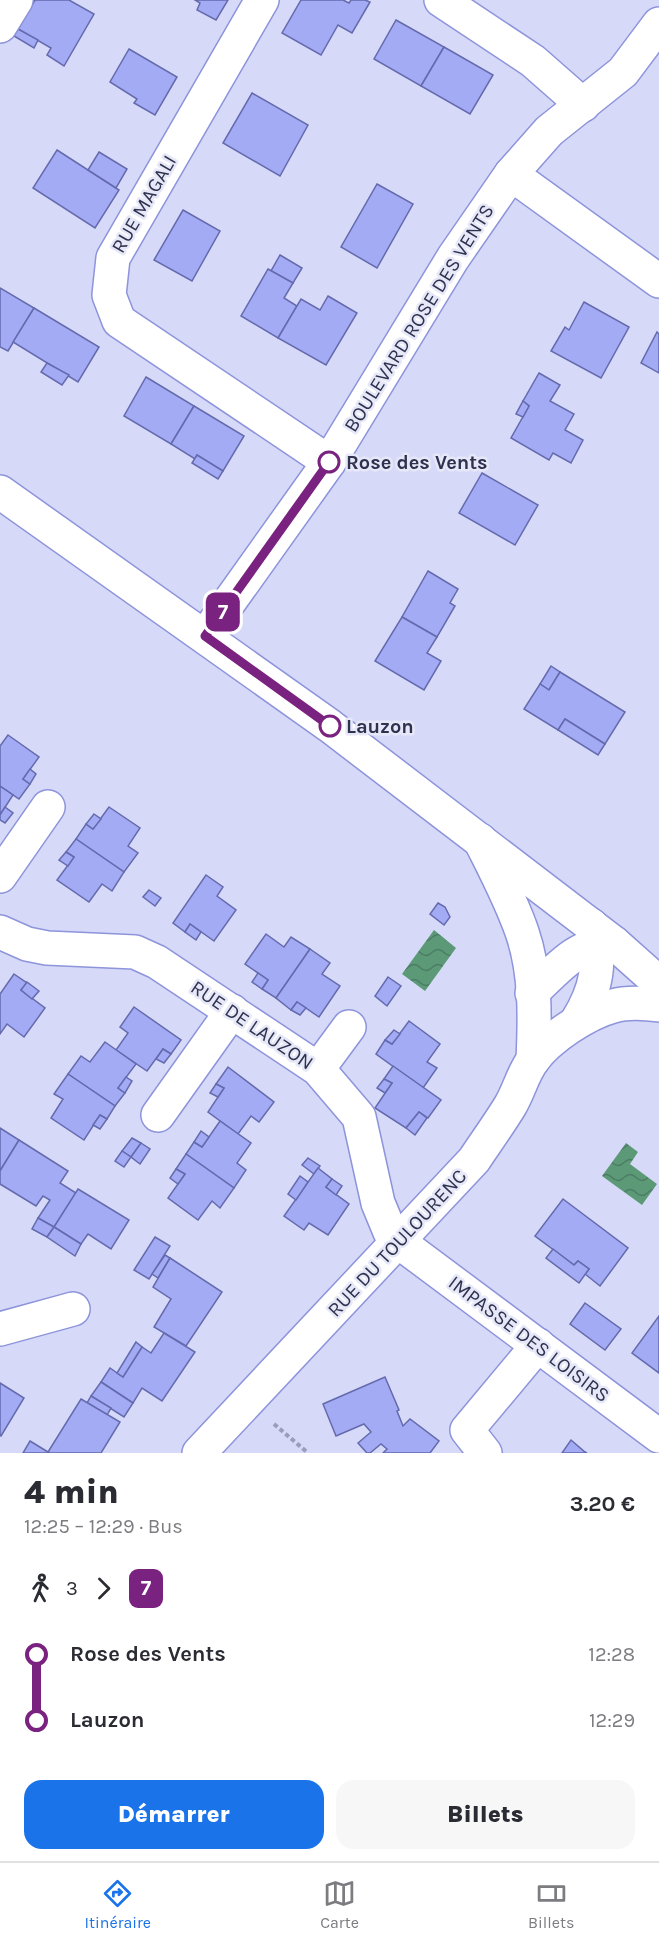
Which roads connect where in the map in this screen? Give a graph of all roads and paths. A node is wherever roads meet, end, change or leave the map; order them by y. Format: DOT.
graph roads {
  1 [pos="16,0"];
  2 [pos="262,0"];
  3 [pos="441,0"];
  4 [pos="659,24"];
  5 [pos="0,26"];
  6 [pos="583,105"];
  7 [pos="511,174"];
  8 [pos="659,282"];
  9 [pos="329,462"];
  10 [pos="0,492"];
  11 [pos="205,636"];
  12 [pos="48,807"];
  13 [pos="480,840"];
  14 [pos="0,876"];
  15 [pos="0,933"];
  16 [pos="601,937"];
  17 [pos="659,983"];
  18 [pos="532,993"];
  19 [pos="659,1005"];
  20 [pos="232,1011"];
  21 [pos="577,1021"];
  22 [pos="349,1026"];
  23 [pos="533,1060"];
  24 [pos="318,1069"];
  25 [pos="158,1115"];
  26 [pos="399,1242"];
  27 [pos="73,1309"];
  28 [pos="0,1329"];
  29 [pos="538,1345"];
  30 [pos="248,1402"];
  31 [pos="659,1436"];
  32 [pos="199,1453"];
  33 [pos="308,1453"];
  34 [pos="485,1453"];
  1 -- 5 [label="street"];
  2 -- 9 [label="street, RUE MAGALI"];
  3 -- 6 [label="street"];
  4 -- 6 [label="street, BOULEVARD ROSE DES VENTS"];
  6 -- 7 [label="street, BOULEVARD ROSE DES VENTS"];
  7 -- 8 [label="street"];
  7 -- 9 [label="street, BOULEVARD ROSE DES VENTS"];
  9 -- 11 [label="street, BOULEVARD ROSE DES VENTS"];
  10 -- 11 [label="street"];
  11 -- 13 [label="street"];
  12 -- 14 [label="street"];
  13 -- 16 [label="street"];
  13 -- 18 [label="street"];
  15 -- 20 [label="street, RUE DE LAUZON"];
  16 -- 17 [label="street"];
  16 -- 18 [label="street"];
  16 -- 21 [label="street, RUE DU TOULOURENC"];
  18 -- 23 [label="street"];
  19 -- 21 [label="street, RUE DU TOULOURENC"];
  20 -- 24 [label="street, RUE DE LAUZON"];
  20 -- 25 [label="street"];
  21 -- 23 [label="street, RUE DU TOULOURENC"];
  22 -- 24 [label="street"];
  23 -- 26 [label="street, RUE DU TOULOURENC"];
  24 -- 26 [label="street, RUE DE LAUZON"];
  26 -- 29 [label="street, IMPASSE DES LOISIRS"];
  26 -- 30 [label="street, RUE DU TOULOURENC"];
  27 -- 28 [label="street"];
  29 -- 31 [label="street, IMPASSE DES LOISIRS"];
  29 -- 34 [label="street"];
  30 -- 32 [label="street, RUE DU TOULOURENC"];
  30 -- 33 [label="path"];
}
